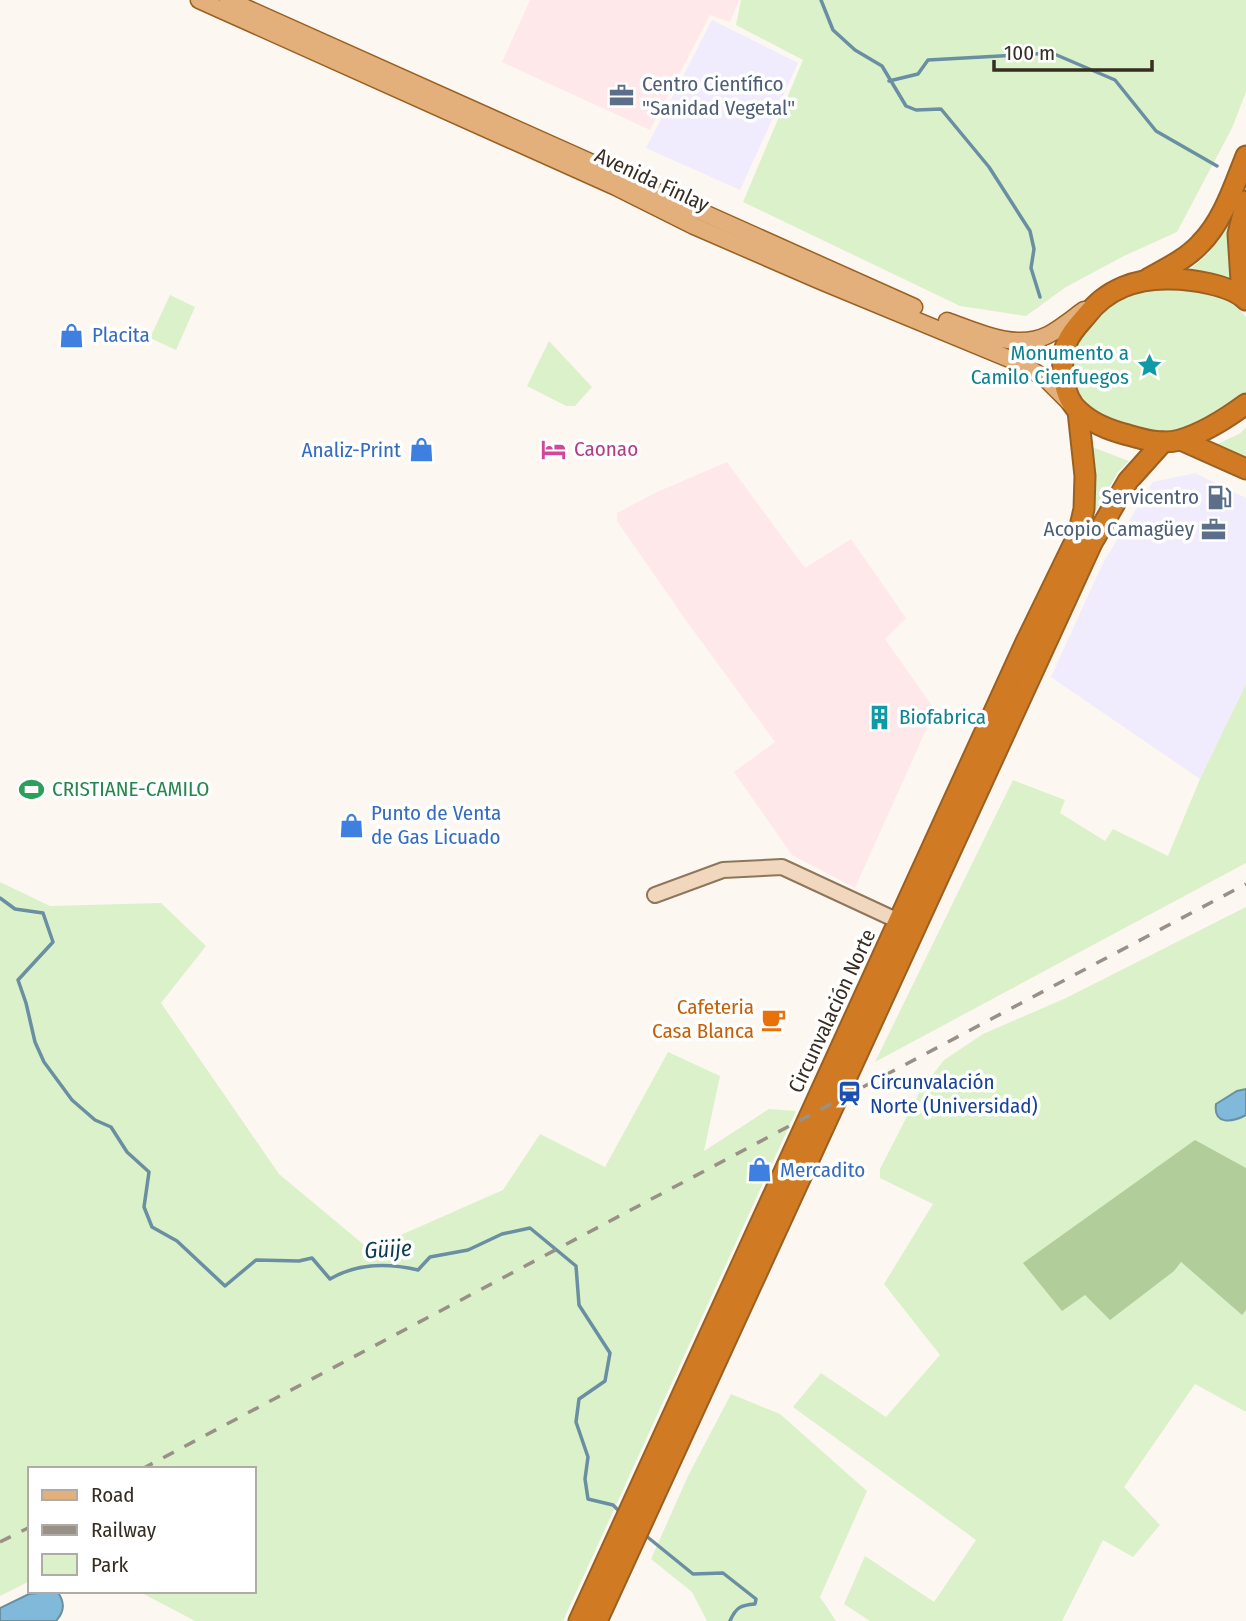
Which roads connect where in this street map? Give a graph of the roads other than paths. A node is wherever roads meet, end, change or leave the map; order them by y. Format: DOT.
graph roads {
  1 [pos="199,0"];
  2 [pos="228,0"];
  3 [pos="1246,156"];
  4 [pos="1246,201"];
  5 [pos="1149,278"];
  6 [pos="1244,298"];
  7 [pos="1098,300"];
  8 [pos="1246,404"];
  9 [pos="1078,411"];
  10 [pos="1172,441"];
  11 [pos="1246,469"];
  12 [pos="655,895"];
  13 [pos="907,924"];
  14 [pos="627,1537"];
  15 [pos="579,1621"];
  16 [pos="597,1621"];
  1 -- 9 [label="main road, Avenida Finlay"];
  2 -- 7 [label="main road, Avenida Finlay"];
  3 -- 5 [label="highway"];
  4 -- 6 [label="highway"];
  5 -- 6 [label="highway"];
  5 -- 7 [label="highway"];
  7 -- 9 [label="highway, Circunvalación Norte"];
  8 -- 10 [label="highway"];
  9 -- 10 [label="highway"];
  9 -- 13 [label="highway, Circunvalación Norte"];
  10 -- 11 [label="highway"];
  10 -- 13 [label="highway, Circunvalación Norte"];
  12 -- 13 [label="street"];
  13 -- 14 [label="highway, Circunvalación Norte"];
  14 -- 15 [label="highway, Circunvalación Norte"];
  14 -- 16 [label="highway, Circunvalación Norte"];
}
